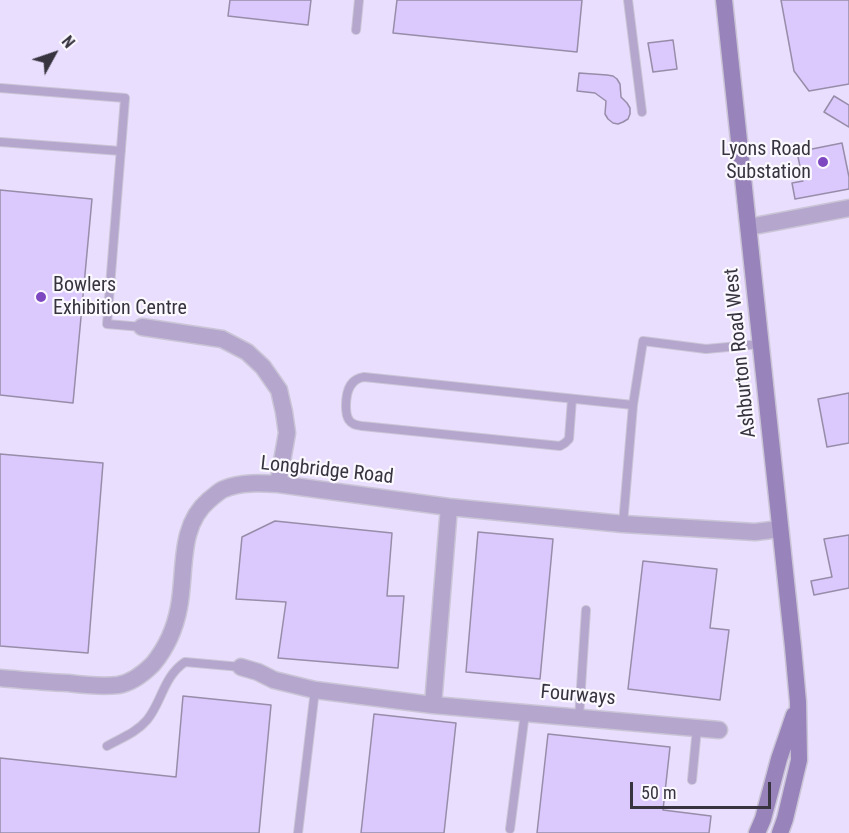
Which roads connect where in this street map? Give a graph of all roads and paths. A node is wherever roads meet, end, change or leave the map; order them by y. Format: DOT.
graph roads {
  1 [pos="359,0"];
  2 [pos="627,0"];
  3 [pos="724,0"];
  4 [pos="356,30"];
  5 [pos="0,88"];
  6 [pos="642,112"];
  7 [pos="0,142"];
  8 [pos="121,151"];
  9 [pos="849,208"];
  10 [pos="749,227"];
  11 [pos="142,327"];
  12 [pos="761,344"];
  13 [pos="573,399"];
  14 [pos="633,405"];
  15 [pos="278,484"];
  16 [pos="449,507"];
  17 [pos="622,525"];
  18 [pos="780,529"];
  19 [pos="586,610"];
  20 [pos="241,667"];
  21 [pos="0,678"];
  22 [pos="315,690"];
  23 [pos="798,702"];
  24 [pos="433,705"];
  25 [pos="525,713"];
  26 [pos="579,718"];
  27 [pos="697,728"];
  28 [pos="719,729"];
  29 [pos="107,746"];
  30 [pos="692,780"];
  31 [pos="510,829"];
  32 [pos="298,833"];
  33 [pos="757,833"];
  34 [pos="780,833"];
  1 -- 4 [label="lane"];
  2 -- 6 [label="lane"];
  3 -- 10 [label="main road, Ashburton Road West"];
  5 -- 8 [label="lane"];
  7 -- 8 [label="lane"];
  8 -- 11 [label="lane"];
  9 -- 10 [label="street"];
  10 -- 12 [label="main road, Ashburton Road West"];
  11 -- 15 [label="street"];
  12 -- 14 [label="lane"];
  12 -- 18 [label="main road, Ashburton Road West"];
  13 -- 13 [label="lane"];
  13 -- 14 [label="lane"];
  14 -- 17 [label="lane"];
  15 -- 16 [label="street, Longbridge Road"];
  15 -- 21 [label="street, Longbridge Road"];
  16 -- 17 [label="street, Longbridge Road"];
  16 -- 24 [label="street"];
  17 -- 18 [label="street, Longbridge Road"];
  18 -- 23 [label="main road, Ashburton Road West"];
  19 -- 26 [label="lane"];
  20 -- 22 [label="street, Fourways"];
  20 -- 29 [label="lane"];
  22 -- 24 [label="street, Fourways"];
  22 -- 32 [label="lane"];
  23 -- 33 [label="main road, Ashburton Road West"];
  23 -- 34 [label="main road, Ashburton Road West"];
  24 -- 25 [label="street, Fourways"];
  25 -- 26 [label="street, Fourways"];
  25 -- 31 [label="lane"];
  26 -- 27 [label="street, Fourways"];
  27 -- 28 [label="street, Fourways"];
  27 -- 30 [label="lane"];
}
